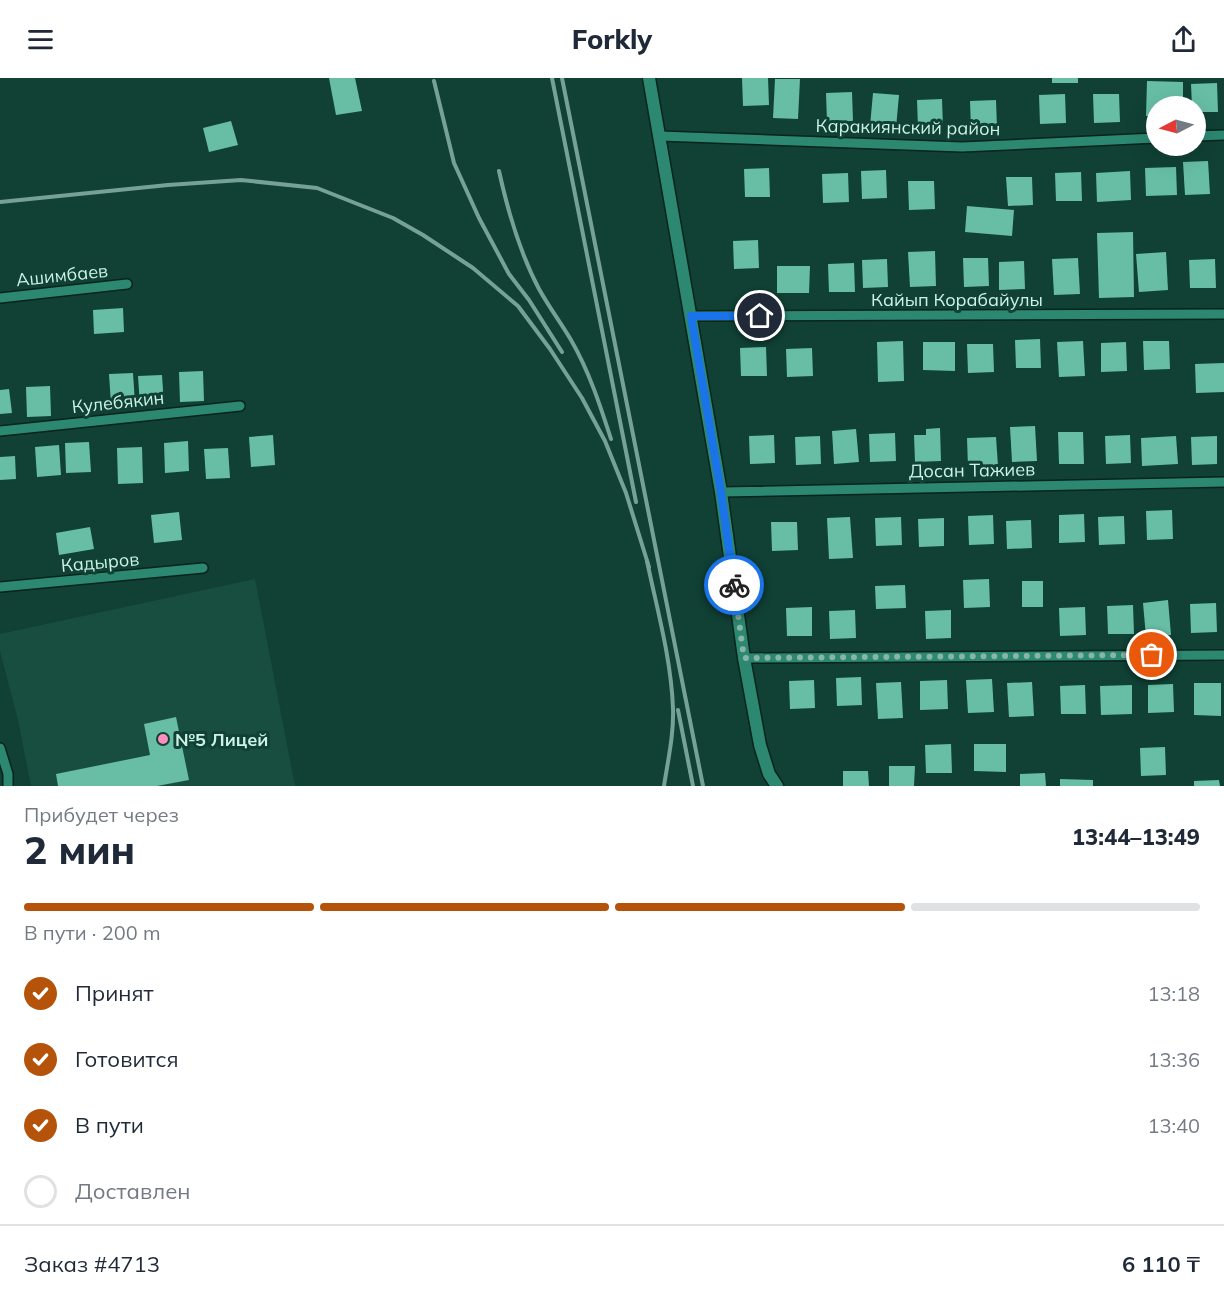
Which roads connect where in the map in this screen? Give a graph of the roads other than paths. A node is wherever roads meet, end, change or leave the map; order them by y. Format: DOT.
graph roads {
  1 [pos="650,78"];
  2 [pos="1224,135"];
  3 [pos="660,136"];
  4 [pos="1206,136"];
  5 [pos="1146,138"];
  6 [pos="127,284"];
  7 [pos="0,298"];
  8 [pos="1224,314"];
  9 [pos="691,316"];
  10 [pos="240,406"];
  11 [pos="0,431"];
  12 [pos="1224,482"];
  13 [pos="721,492"];
  14 [pos="203,568"];
  15 [pos="0,587"];
  16 [pos="1224,655"];
  17 [pos="744,658"];
  18 [pos="0,748"];
  19 [pos="8,786"];
  20 [pos="777,786"];
  1 -- 3 [label="street"];
  2 -- 4 [label="street"];
  3 -- 5 [label="street, Каракиянский район"];
  3 -- 9 [label="street"];
  6 -- 7 [label="street, Ашимбаев"];
  8 -- 9 [label="street, Кайып Корабайулы"];
  9 -- 13 [label="street"];
  10 -- 11 [label="street, Кулебякин"];
  12 -- 13 [label="street, Досан Тажиев"];
  13 -- 17 [label="street"];
  14 -- 15 [label="street, Кадыров"];
  16 -- 17 [label="street"];
  17 -- 20 [label="street"];
  18 -- 19 [label="street"];
}
